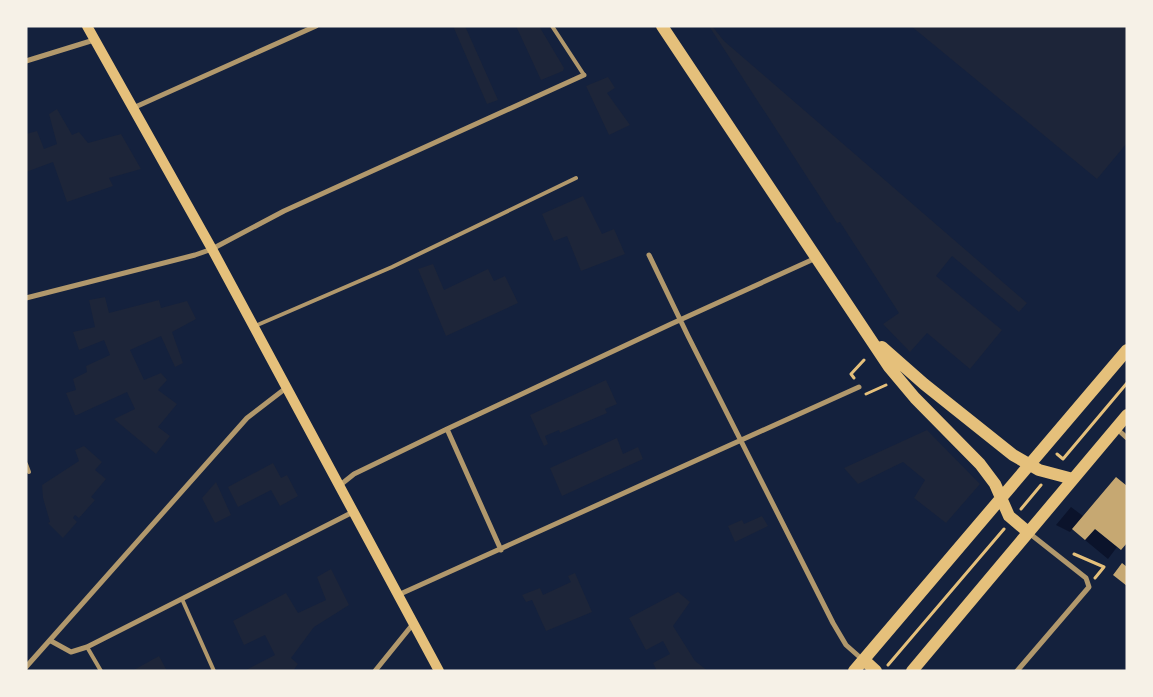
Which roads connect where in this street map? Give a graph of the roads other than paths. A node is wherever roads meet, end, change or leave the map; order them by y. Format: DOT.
graph roads {
  1 [pos="87,26"];
  2 [pos="316,26"];
  3 [pos="552,26"];
  4 [pos="662,26"];
  5 [pos="94,40"];
  6 [pos="26,61"];
  7 [pos="584,76"];
  8 [pos="133,108"];
  9 [pos="576,178"];
  10 [pos="212,248"];
  11 [pos="649,255"];
  12 [pos="816,258"];
  13 [pos="26,298"];
  14 [pos="680,319"];
  15 [pos="858,322"];
  16 [pos="252,327"];
  17 [pos="1127,350"];
  18 [pos="859,387"];
  19 [pos="286,388"];
  20 [pos="1127,415"];
  21 [pos="447,428"];
  22 [pos="1116,428"];
  23 [pos="1127,438"];
  24 [pos="741,440"];
  25 [pos="26,464"];
  26 [pos="1029,466"];
  27 [pos="28,472"];
  28 [pos="1073,479"];
  29 [pos="338,487"];
  30 [pos="1001,498"];
  31 [pos="352,512"];
  32 [pos="1028,532"];
  33 [pos="501,550"];
  34 [pos="398,595"];
  35 [pos="182,600"];
  36 [pos="413,624"];
  37 [pos="51,640"];
  38 [pos="88,647"];
  39 [pos="864,660"];
  40 [pos="26,667"];
  41 [pos="881,669"];
  42 [pos="101,671"];
  43 [pos="214,671"];
  44 [pos="375,671"];
  45 [pos="439,671"];
  46 [pos="854,671"];
  47 [pos="912,671"];
  48 [pos="1017,671"];
  1 -- 5 [label="main road"];
  2 -- 8 [label="street"];
  3 -- 7 [label="lane"];
  4 -- 12 [label="main road"];
  5 -- 6 [label="street"];
  5 -- 8 [label="main road"];
  7 -- 10 [label="street"];
  8 -- 10 [label="main road"];
  9 -- 16 [label="lane"];
  10 -- 13 [label="street"];
  10 -- 16 [label="main road"];
  11 -- 14 [label="street"];
  12 -- 14 [label="street"];
  12 -- 15 [label="main road"];
  14 -- 21 [label="street"];
  14 -- 24 [label="street"];
  15 -- 26 [label="main road"];
  15 -- 30 [label="main road"];
  16 -- 19 [label="main road"];
  17 -- 26 [label="main road"];
  18 -- 24 [label="street"];
  19 -- 29 [label="main road"];
  19 -- 37 [label="street"];
  20 -- 22 [label="main road"];
  21 -- 29 [label="street"];
  21 -- 33 [label="street"];
  22 -- 23 [label="street"];
  22 -- 28 [label="main road"];
  24 -- 33 [label="street"];
  24 -- 39 [label="street"];
  25 -- 27 [label="lane"];
  26 -- 28 [label="main road"];
  26 -- 30 [label="main road"];
  28 -- 32 [label="main road"];
  29 -- 31 [label="main road"];
  30 -- 32 [label="main road"];
  30 -- 39 [label="main road"];
  31 -- 34 [label="main road"];
  31 -- 35 [label="street"];
  32 -- 47 [label="main road"];
  32 -- 48 [label="street"];
  33 -- 34 [label="street"];
  34 -- 36 [label="main road"];
  35 -- 38 [label="street"];
  35 -- 43 [label="lane"];
  36 -- 44 [label="street"];
  36 -- 45 [label="main road"];
  37 -- 38 [label="street"];
  37 -- 40 [label="street"];
  38 -- 42 [label="lane"];
  39 -- 41 [label="main road"];
  39 -- 46 [label="main road"];
}
